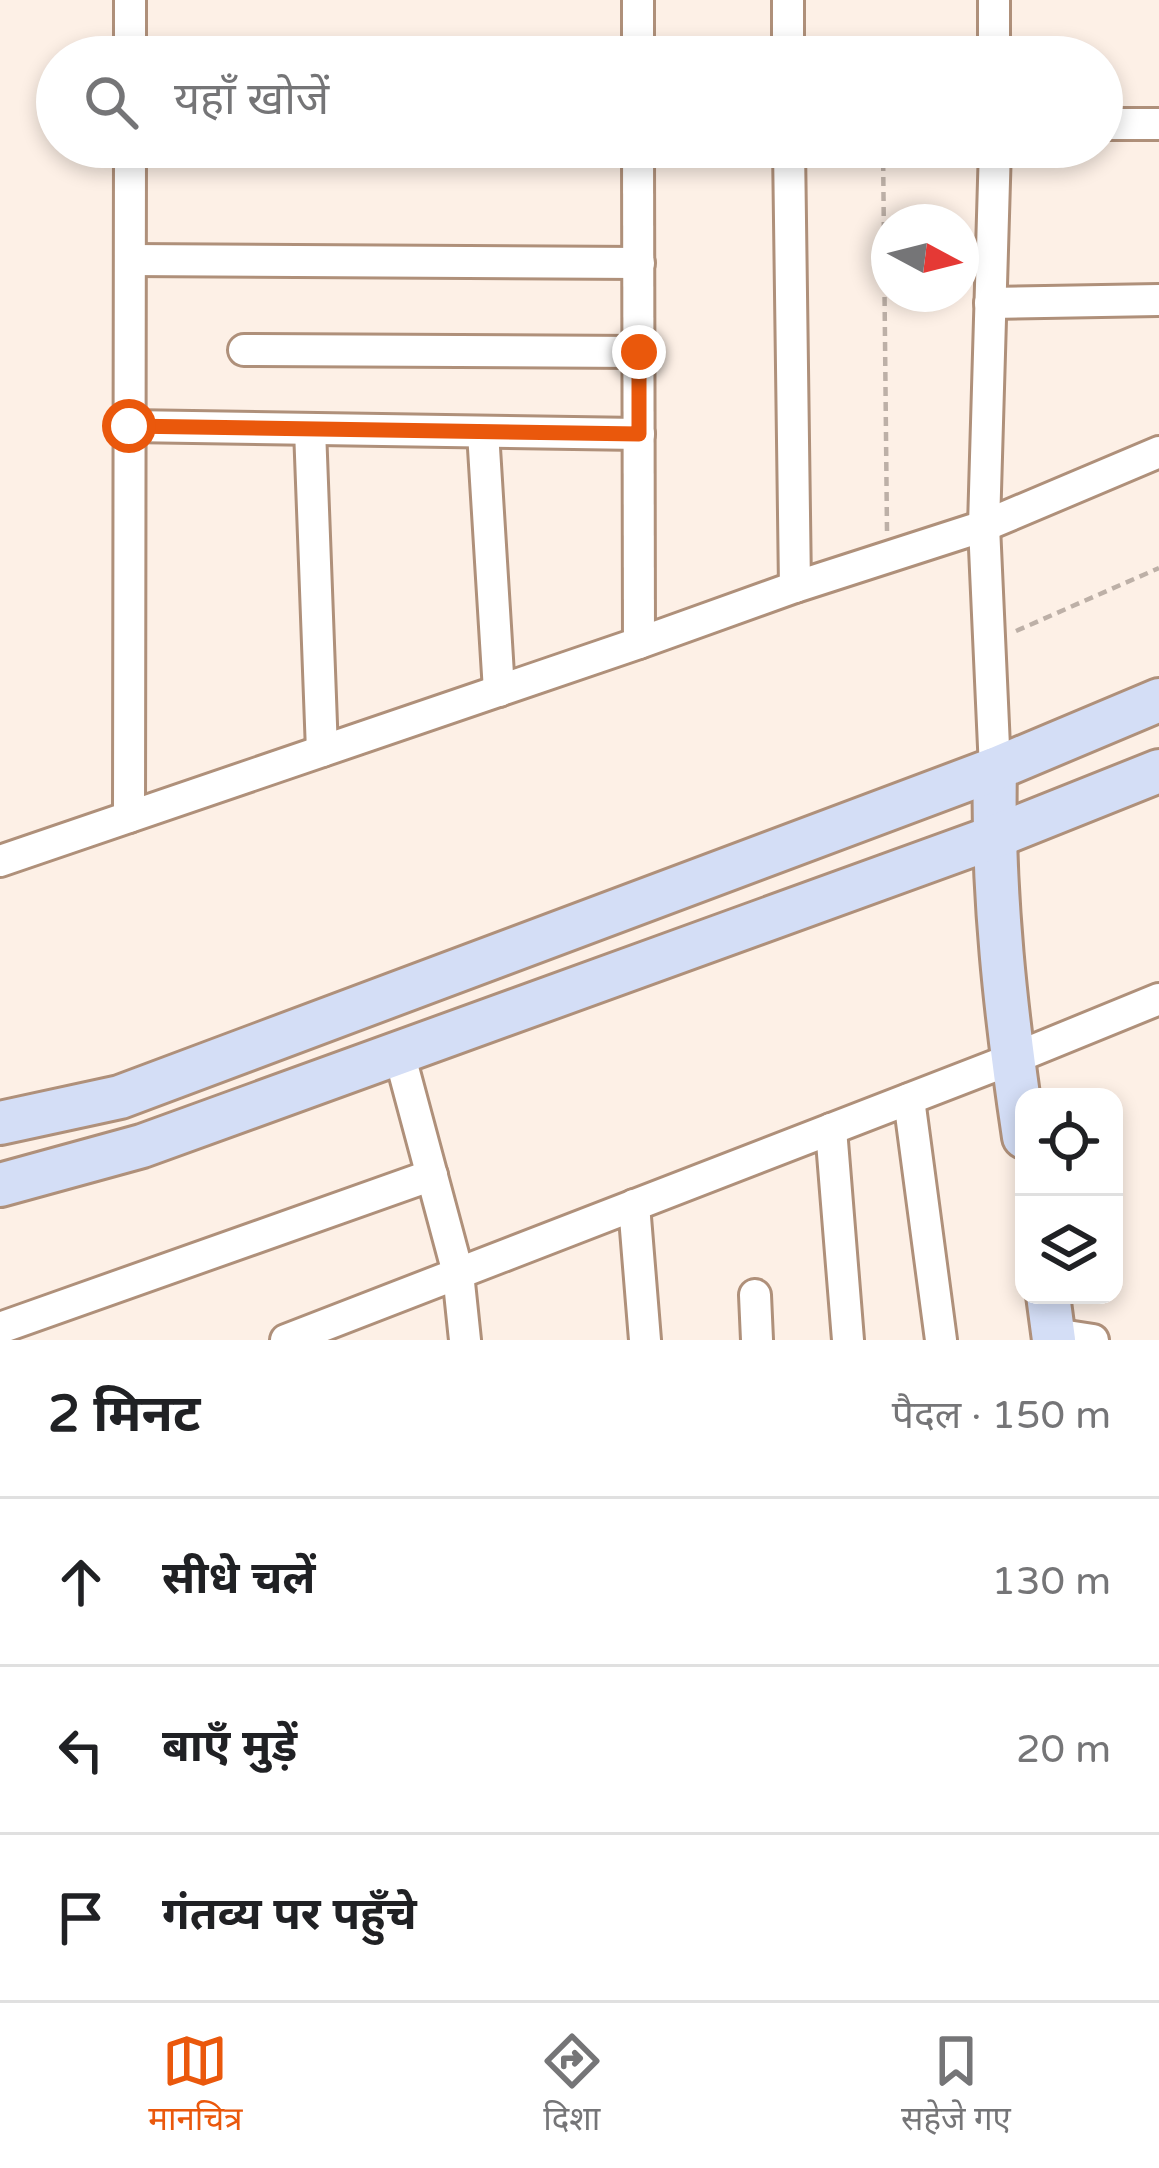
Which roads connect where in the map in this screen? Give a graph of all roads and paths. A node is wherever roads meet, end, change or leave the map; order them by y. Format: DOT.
graph roads {
  1 [pos="130,0"];
  2 [pos="638,0"];
  3 [pos="788,0"];
  4 [pos="994,0"];
  5 [pos="130,36"];
  6 [pos="638,36"];
  7 [pos="788,36"];
  8 [pos="994,36"];
  9 [pos="1123,124"];
  10 [pos="1159,124"];
  11 [pos="130,168"];
  12 [pos="638,168"];
  13 [pos="790,168"];
  14 [pos="884,168"];
  15 [pos="994,168"];
  16 [pos="130,260"];
  17 [pos="639,262"];
  18 [pos="1159,300"];
  19 [pos="990,303"];
  20 [pos="244,350"];
  21 [pos="639,352"];
  22 [pos="129,426"];
  23 [pos="310,429"];
  24 [pos="483,432"];
  25 [pos="639,434"];
  26 [pos="1159,452"];
  27 [pos="984,526"];
  28 [pos="887,559"];
  29 [pos="1159,568"];
  30 [pos="795,587"];
  31 [pos="639,643"];
  32 [pos="989,643"];
  33 [pos="499,691"];
  34 [pos="1159,700"];
  35 [pos="322,751"];
  36 [pos="995,769"];
  37 [pos="1159,771"];
  38 [pos="129,817"];
  39 [pos="994,837"];
  40 [pos="0,861"];
  41 [pos="1159,999"];
  42 [pos="400,1053"];
  43 [pos="1012,1059"];
  44 [pos="1016,1088"];
  45 [pos="909,1099"];
  46 [pos="0,1123"];
  47 [pos="831,1129"];
  48 [pos="432,1174"];
  49 [pos="1,1181"];
  50 [pos="634,1205"];
  51 [pos="458,1273"];
  52 [pos="755,1295"];
  53 [pos="0,1328"];
  54 [pos="286,1340"];
  55 [pos="465,1340"];
  56 [pos="645,1340"];
  57 [pos="758,1340"];
  58 [pos="848,1340"];
  59 [pos="941,1340"];
  1 -- 5 [label="street"];
  2 -- 6 [label="street"];
  3 -- 7 [label="street"];
  4 -- 8 [label="street"];
  9 -- 10 [label="street"];
  11 -- 16 [label="street"];
  12 -- 17 [label="street"];
  13 -- 30 [label="street"];
  14 -- 28 [label="path"];
  15 -- 19 [label="street"];
  16 -- 17 [label="street"];
  16 -- 22 [label="street"];
  17 -- 21 [label="street"];
  18 -- 19 [label="street"];
  19 -- 27 [label="street"];
  20 -- 21 [label="street"];
  21 -- 25 [label="street"];
  22 -- 23 [label="street"];
  22 -- 38 [label="street"];
  23 -- 24 [label="street"];
  23 -- 35 [label="street"];
  24 -- 25 [label="street"];
  24 -- 33 [label="street"];
  25 -- 31 [label="street"];
  26 -- 27 [label="street"];
  27 -- 28 [label="street"];
  27 -- 32 [label="street"];
  28 -- 30 [label="street"];
  29 -- 32 [label="path"];
  30 -- 31 [label="street"];
  31 -- 33 [label="street"];
  32 -- 36 [label="street"];
  33 -- 35 [label="street"];
  34 -- 36 [label="street"];
  35 -- 38 [label="street"];
  36 -- 39 [label="street"];
  36 -- 46 [label="street"];
  37 -- 39 [label="street"];
  38 -- 40 [label="street"];
  39 -- 42 [label="street"];
  39 -- 43 [label="street"];
  41 -- 43 [label="street"];
  42 -- 48 [label="street"];
  42 -- 49 [label="street"];
  43 -- 44 [label="street"];
  43 -- 45 [label="street"];
  45 -- 47 [label="street"];
  45 -- 59 [label="street"];
  47 -- 50 [label="street"];
  47 -- 58 [label="street"];
  48 -- 51 [label="street"];
  48 -- 53 [label="street"];
  50 -- 51 [label="street"];
  50 -- 56 [label="street"];
  51 -- 54 [label="street"];
  51 -- 55 [label="street"];
  52 -- 57 [label="street"];
}
